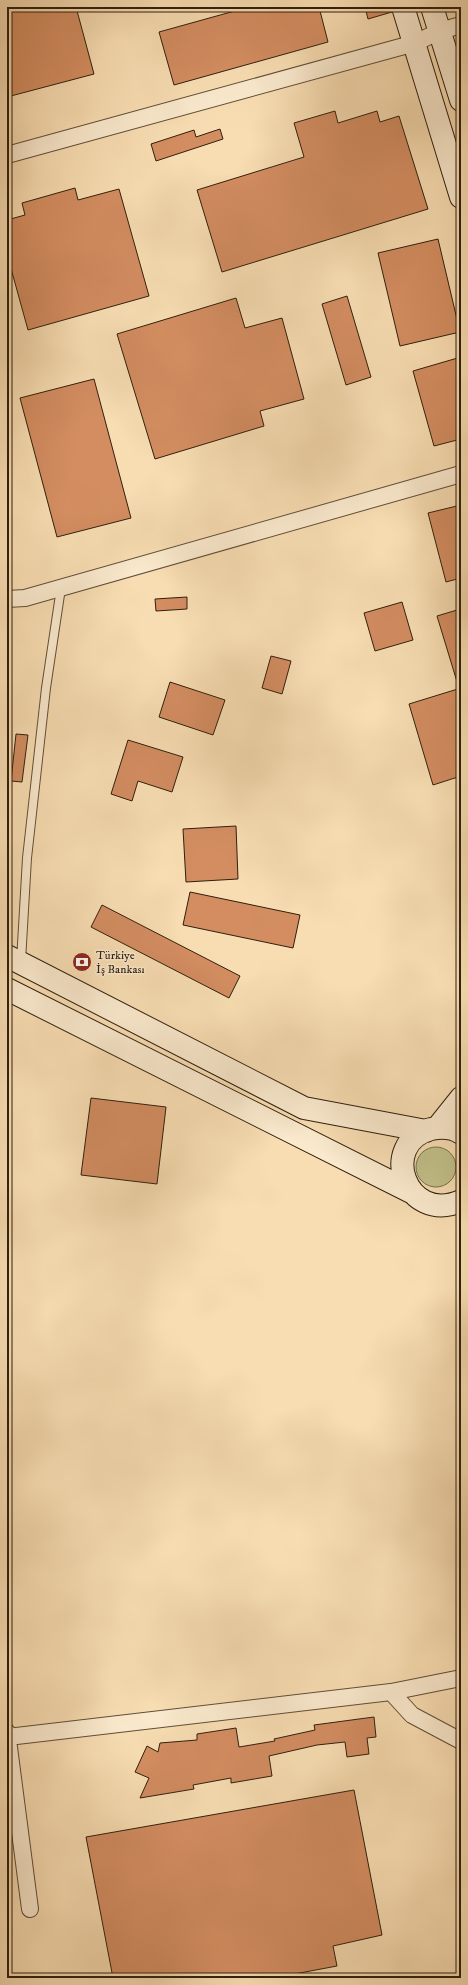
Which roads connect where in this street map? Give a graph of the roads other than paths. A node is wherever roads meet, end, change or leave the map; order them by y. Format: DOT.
graph roads {
  1 [pos="403,7"];
  2 [pos="432,7"];
  3 [pos="461,25"];
  4 [pos="440,31"];
  5 [pos="415,43"];
  6 [pos="461,100"];
  7 [pos="7,155"];
  8 [pos="461,197"];
  9 [pos="461,474"];
  10 [pos="61,588"];
  11 [pos="7,599"];
  12 [pos="14,960"];
  13 [pos="7,989"];
  14 [pos="461,1098"];
  15 [pos="431,1129"];
  16 [pos="461,1133"];
  17 [pos="411,1192"];
  18 [pos="451,1204"];
  19 [pos="461,1216"];
  20 [pos="461,1678"];
  21 [pos="391,1692"];
  22 [pos="8,1735"];
  23 [pos="461,1741"];
  24 [pos="30,1909"];
  1 -- 5 [label="street"];
  2 -- 4 [label="street"];
  3 -- 4 [label="street"];
  4 -- 5 [label="street"];
  4 -- 6 [label="street"];
  5 -- 7 [label="street"];
  5 -- 8 [label="street"];
  9 -- 10 [label="street"];
  10 -- 11 [label="street"];
  10 -- 12 [label="lane"];
  12 -- 15 [label="street"];
  13 -- 17 [label="street"];
  14 -- 15 [label="street"];
  15 -- 16 [label="street"];
  15 -- 17 [label="street"];
  17 -- 18 [label="street"];
  18 -- 19 [label="street"];
  20 -- 21 [label="street"];
  21 -- 22 [label="street"];
  21 -- 23 [label="street"];
  22 -- 24 [label="street"];
}
